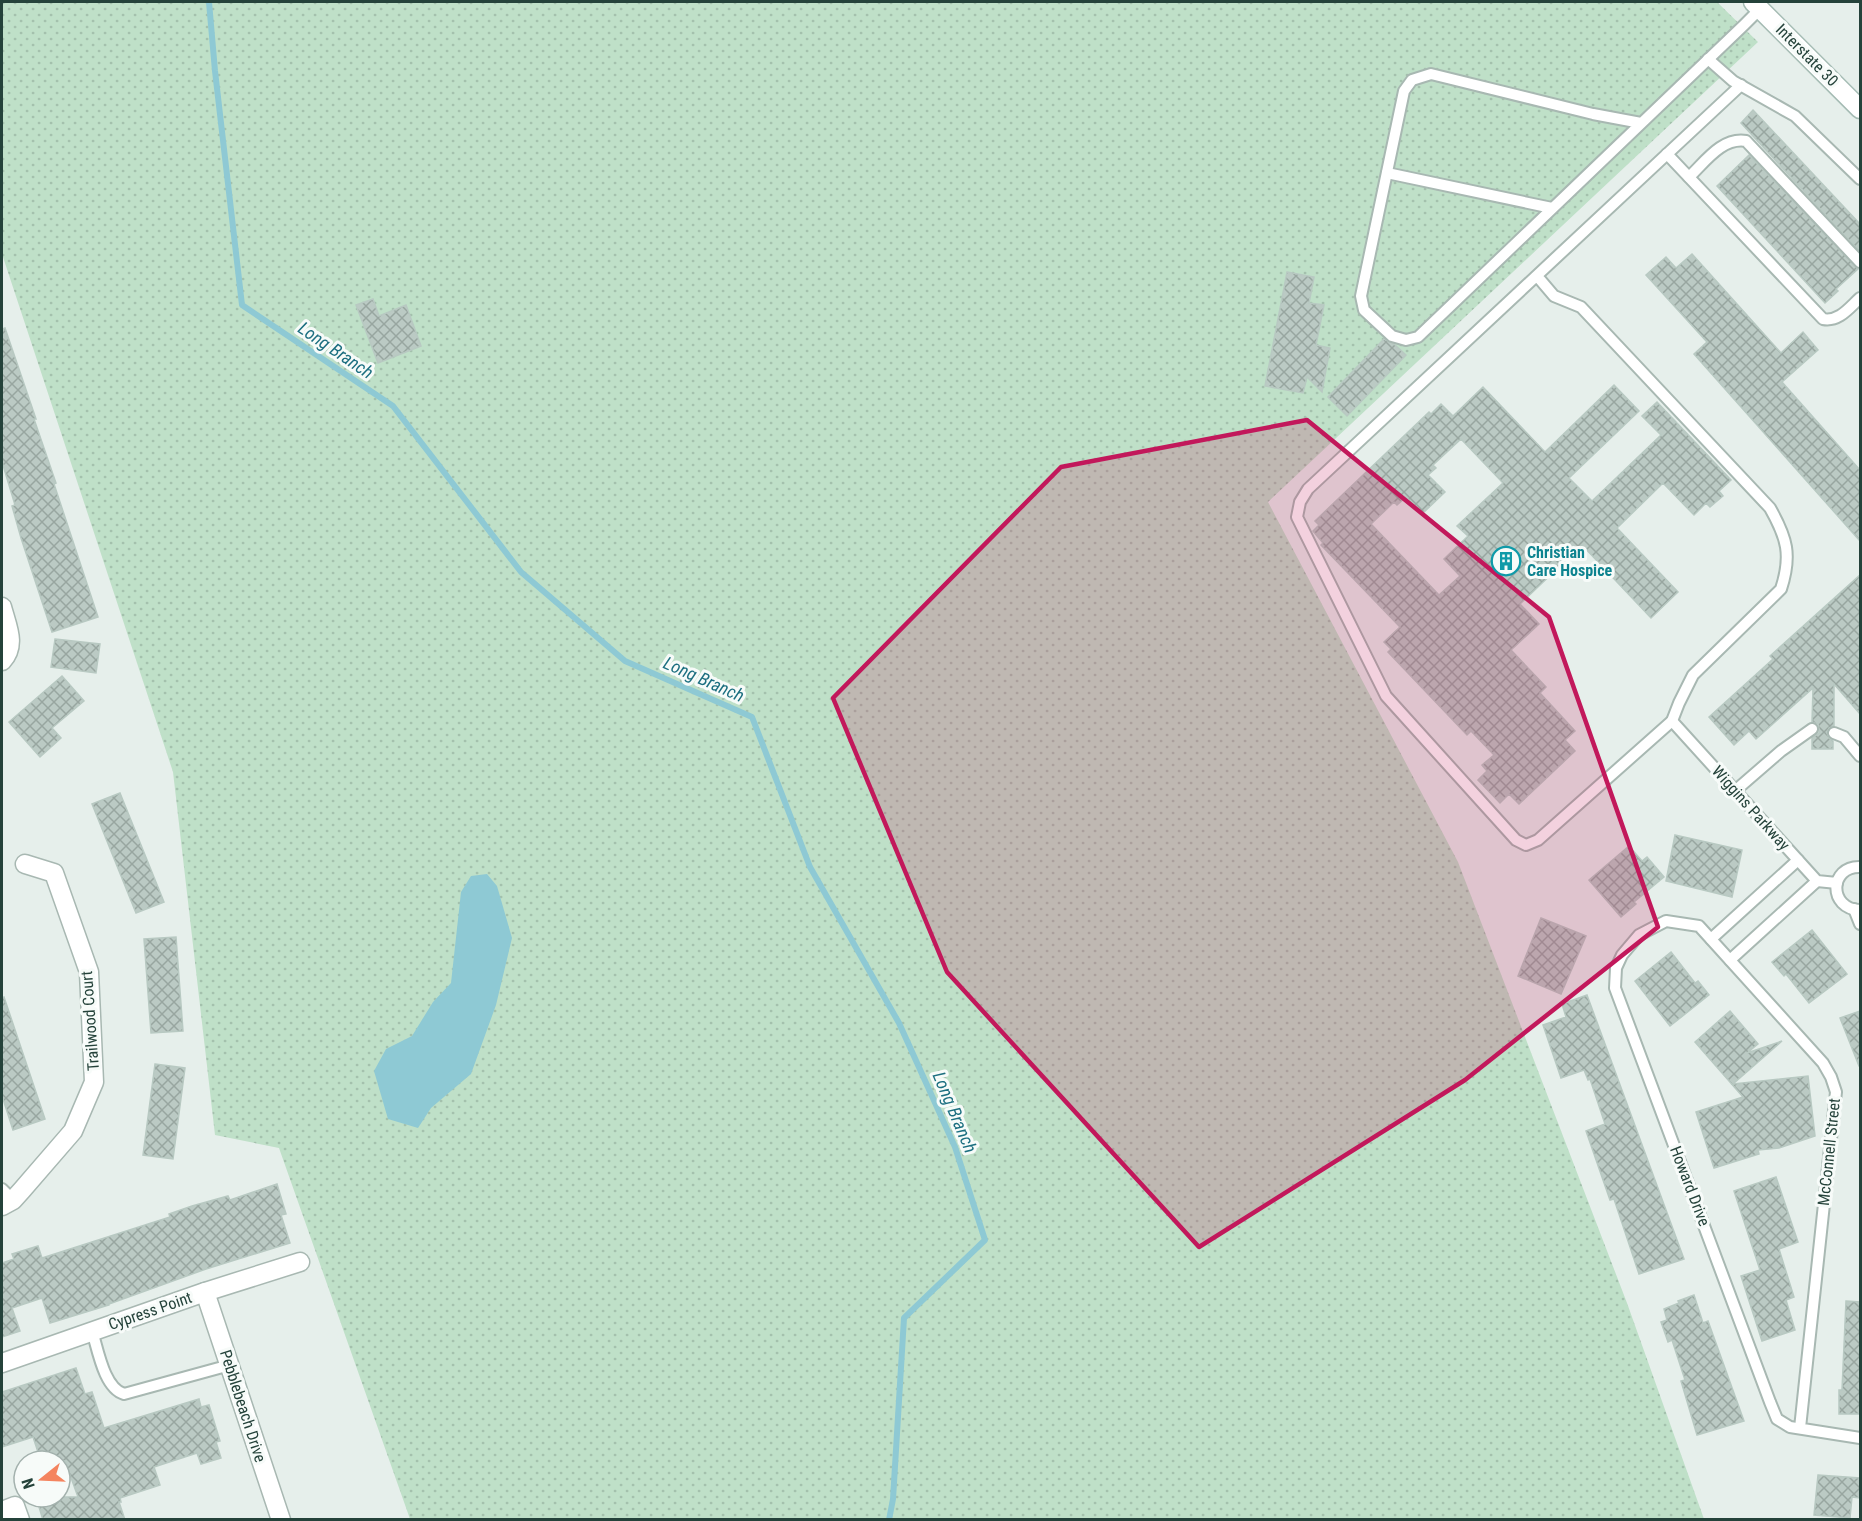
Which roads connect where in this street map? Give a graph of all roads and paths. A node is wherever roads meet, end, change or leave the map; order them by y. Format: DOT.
graph roads {
  1 [pos="1756,5"];
  2 [pos="1708,59"];
  3 [pos="1741,85"];
  4 [pos="1860,109"];
  5 [pos="1641,123"];
  6 [pos="1667,154"];
  7 [pos="1387,172"];
  8 [pos="1689,177"];
  9 [pos="1860,179"];
  10 [pos="1552,208"];
  11 [pos="1860,262"];
  12 [pos="1536,276"];
  13 [pos="1860,298"];
  14 [pos="2,607"];
  15 [pos="2,661"];
  16 [pos="1672,721"];
  17 [pos="1812,729"];
  18 [pos="1834,733"];
  19 [pos="1860,756"];
  20 [pos="1736,790"];
  21 [pos="1798,860"];
  22 [pos="26,864"];
  23 [pos="1860,865"];
  24 [pos="1817,881"];
  25 [pos="1837,883"];
  26 [pos="1857,909"];
  27 [pos="1860,924"];
  28 [pos="1699,926"];
  29 [pos="1711,939"];
  30 [pos="1730,960"];
  31 [pos="5,1198"];
  32 [pos="300,1262"];
  33 [pos="205,1292"];
  34 [pos="92,1332"];
  35 [pos="2,1363"];
  36 [pos="230,1365"];
  37 [pos="1800,1428"];
  38 [pos="1860,1438"];
  39 [pos="2,1511"];
  40 [pos="20,1520"];
  41 [pos="281,1520"];
  1 -- 2 [label="lane"];
  1 -- 4 [label="street, Interstate 30"];
  2 -- 3 [label="lane"];
  2 -- 5 [label="lane"];
  3 -- 6 [label="lane"];
  3 -- 9 [label="lane"];
  5 -- 7 [label="lane"];
  5 -- 10 [label="lane"];
  6 -- 8 [label="lane"];
  6 -- 12 [label="lane"];
  7 -- 10 [label="lane"];
  7 -- 10 [label="lane"];
  8 -- 11 [label="lane"];
  8 -- 13 [label="lane"];
  12 -- 16 [label="lane"];
  12 -- 16 [label="lane"];
  14 -- 15 [label="street"];
  16 -- 20 [label="lane, Wiggins Parkway"];
  17 -- 20 [label="lane"];
  18 -- 19 [label="lane"];
  20 -- 21 [label="lane, Wiggins Parkway"];
  21 -- 24 [label="lane, Wiggins Parkway"];
  21 -- 29 [label="lane"];
  22 -- 31 [label="street, Trailwood Court"];
  23 -- 25 [label="lane"];
  24 -- 25 [label="lane"];
  24 -- 30 [label="lane"];
  25 -- 26 [label="lane"];
  26 -- 27 [label="lane"];
  28 -- 29 [label="lane, McConnell Street"];
  28 -- 37 [label="lane, Howard Drive"];
  29 -- 30 [label="lane, McConnell Street"];
  30 -- 37 [label="lane, McConnell Street"];
  32 -- 33 [label="street, Cypress Point"];
  33 -- 34 [label="street, Cypress Point"];
  33 -- 36 [label="street, Pebblebeach Drive"];
  34 -- 35 [label="street, Cypress Point"];
  34 -- 36 [label="lane"];
  36 -- 41 [label="street, Pebblebeach Drive"];
  37 -- 38 [label="lane, Howard Drive"];
  39 -- 40 [label="street"];
}
